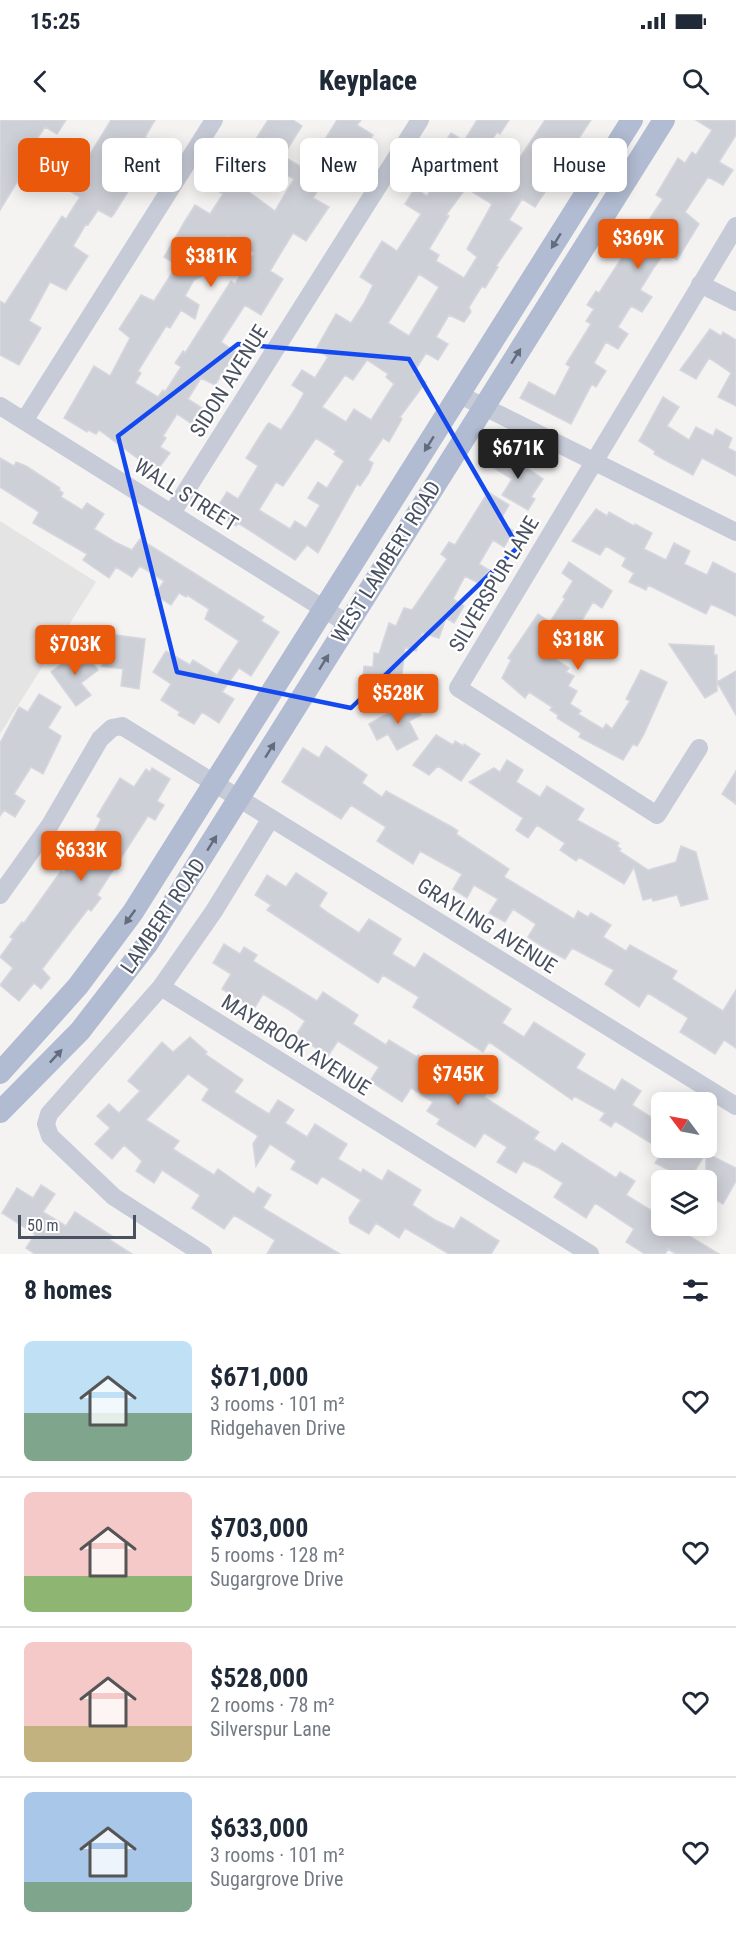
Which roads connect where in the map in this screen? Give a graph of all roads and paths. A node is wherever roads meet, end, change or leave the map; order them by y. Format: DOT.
graph roads {
  1 [pos="214,120"];
  2 [pos="420,120"];
  3 [pos="632,120"];
  4 [pos="664,120"];
  5 [pos="736,226"];
  6 [pos="700,285"];
  7 [pos="736,302"];
  8 [pos="460,395"];
  9 [pos="0,406"];
  10 [pos="485,406"];
  11 [pos="24,421"];
  12 [pos="594,460"];
  13 [pos="172,513"];
  14 [pos="736,532"];
  15 [pos="325,610"];
  16 [pos="348,624"];
  17 [pos="277,686"];
  18 [pos="301,700"];
  19 [pos="699,748"];
  20 [pos="215,784"];
  21 [pos="240,799"];
  22 [pos="271,818"];
  23 [pos="0,895"];
  24 [pos="161,987"];
  25 [pos="35,1037"];
  26 [pos="0,1073"];
  27 [pos="0,1090"];
  28 [pos="736,1106"];
  29 [pos="0,1112"];
  30 [pos="203,1254"];
  31 [pos="590,1254"];
  1 -- 11 [label="street"];
  2 -- 13 [label="street, SIDON AVENUE"];
  3 -- 8 [label="main road, WEST LAMBERT ROAD, one-way"];
  10 -- 4 [label="main road, WEST LAMBERT ROAD, one-way"];
  5 -- 6 [label="street, SILVERSPUR LANE"];
  6 -- 7 [label="street"];
  6 -- 12 [label="street, SILVERSPUR LANE"];
  8 -- 10 [label="street"];
  8 -- 15 [label="main road, WEST LAMBERT ROAD, one-way"];
  9 -- 11 [label="street, WALL STREET"];
  10 -- 12 [label="street"];
  10 -- 16 [label="main road, WEST LAMBERT ROAD"];
  11 -- 13 [label="street, WALL STREET"];
  12 -- 14 [label="street"];
  12 -- 19 [label="street, SILVERSPUR LANE"];
  13 -- 15 [label="street, WALL STREET"];
  15 -- 16 [label="street, WALL STREET"];
  15 -- 17 [label="main road, WEST LAMBERT ROAD"];
  18 -- 16 [label="main road, WEST LAMBERT ROAD, one-way"];
  17 -- 20 [label="main road, LAMBERT ROAD"];
  21 -- 18 [label="main road, LAMBERT ROAD, one-way"];
  20 -- 21 [label="street, GRAYLING AVENUE"];
  20 -- 23 [label="street, GRAYLING AVENUE"];
  20 -- 25 [label="main road, LAMBERT ROAD, one-way"];
  21 -- 22 [label="street, GRAYLING AVENUE"];
  29 -- 21 [label="main road, LAMBERT ROAD, one-way"];
  22 -- 24 [label="street, LAMBERT ROAD"];
  22 -- 28 [label="street, GRAYLING AVENUE"];
  24 -- 30 [label="street, LAMBERT ROAD"];
  24 -- 31 [label="street, MAYBROOK AVENUE"];
  25 -- 26 [label="main road, LAMBERT ROAD"];
  25 -- 27 [label="main road"];
}
